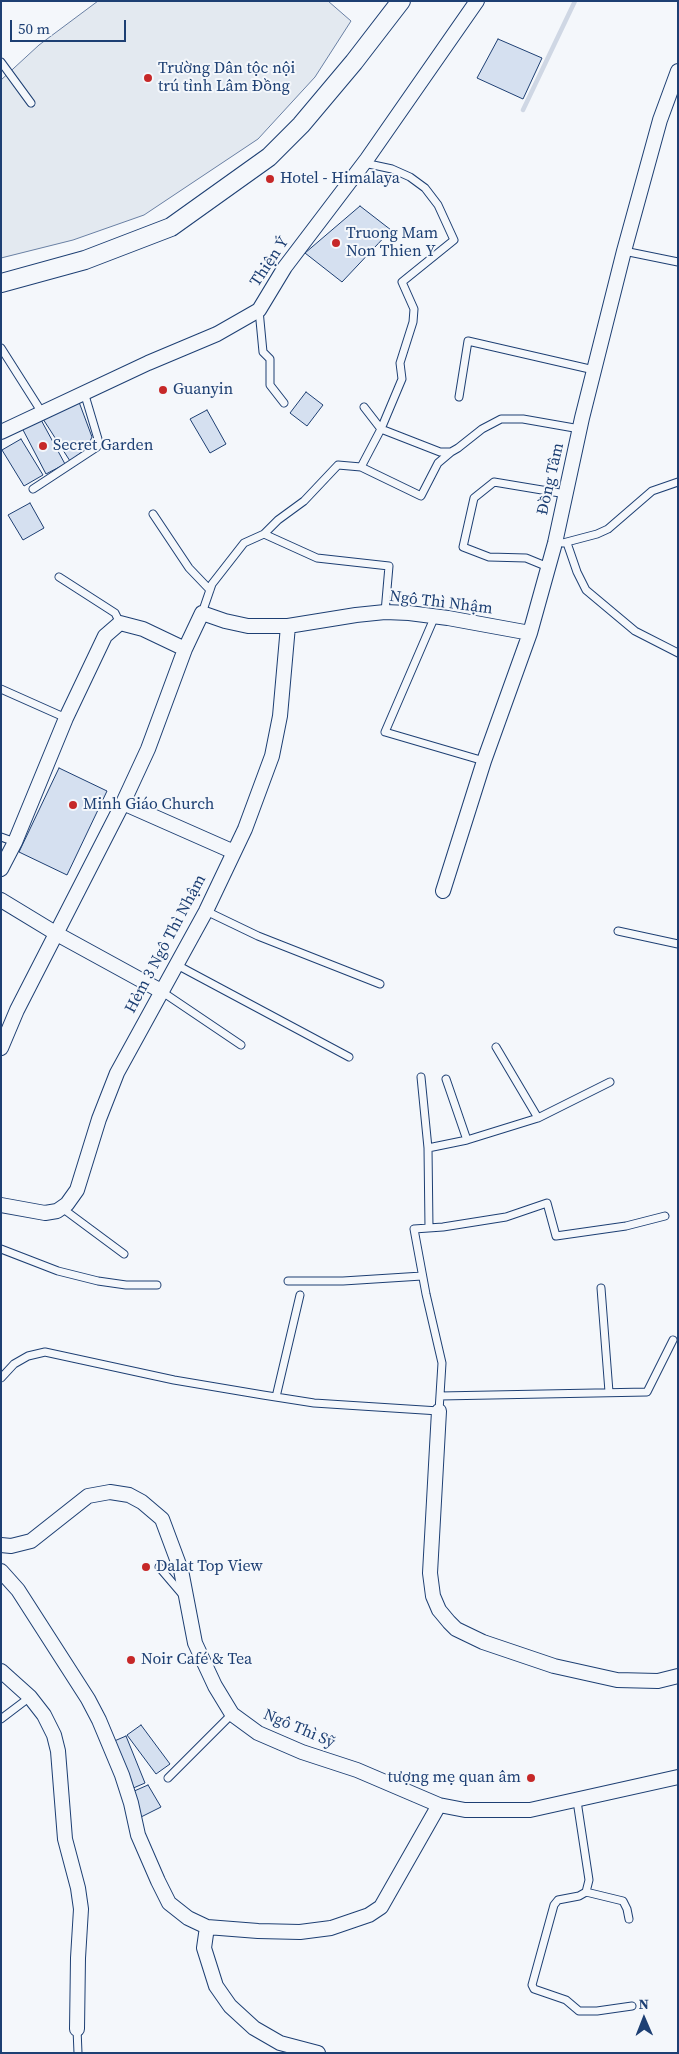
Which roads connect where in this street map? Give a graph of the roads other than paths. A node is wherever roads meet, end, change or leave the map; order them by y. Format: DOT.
graph roads {
  1 [pos="401,1"];
  2 [pos="478,1"];
  3 [pos="1,62"];
  4 [pos="678,70"];
  5 [pos="31,103"];
  6 [pos="364,163"];
  7 [pos="624,251"];
  8 [pos="678,262"];
  9 [pos="1,282"];
  10 [pos="259,310"];
  11 [pos="1,348"];
  12 [pos="594,370"];
  13 [pos="84,392"];
  14 [pos="459,397"];
  15 [pos="284,403"];
  16 [pos="364,407"];
  17 [pos="41,412"];
  18 [pos="580,428"];
  19 [pos="381,429"];
  20 [pos="1,432"];
  21 [pos="451,452"];
  22 [pos="361,466"];
  23 [pos="678,482"];
  24 [pos="33,490"];
  25 [pos="566,494"];
  26 [pos="153,514"];
  27 [pos="264,534"];
  28 [pos="561,543"];
  29 [pos="548,567"];
  30 [pos="59,577"];
  31 [pos="210,590"];
  32 [pos="385,612"];
  33 [pos="202,613"];
  34 [pos="435,616"];
  35 [pos="120,624"];
  36 [pos="288,626"];
  37 [pos="530,633"];
  38 [pos="186,649"];
  39 [pos="678,653"];
  40 [pos="1,689"];
  41 [pos="66,718"];
  42 [pos="484,761"];
  43 [pos="123,803"];
  44 [pos="1,837"];
  45 [pos="15,842"];
  46 [pos="234,852"];
  47 [pos="1,869"];
  48 [pos="443,891"];
  49 [pos="1,900"];
  50 [pos="206,911"];
  51 [pos="618,930"];
  52 [pos="57,934"];
  53 [pos="678,944"];
  54 [pos="177,965"];
  55 [pos="380,984"];
  56 [pos="161,991"];
  57 [pos="241,1045"];
  58 [pos="496,1047"];
  59 [pos="1,1048"];
  60 [pos="349,1057"];
  61 [pos="421,1077"];
  62 [pos="446,1078"];
  63 [pos="610,1082"];
  64 [pos="538,1118"];
  65 [pos="468,1140"];
  66 [pos="428,1148"];
  67 [pos="1,1205"];
  68 [pos="62,1208"];
  69 [pos="665,1216"];
  70 [pos="429,1228"];
  71 [pos="1,1249"];
  72 [pos="124,1254"];
  73 [pos="422,1276"];
  74 [pos="288,1281"];
  75 [pos="157,1285"];
  76 [pos="601,1288"];
  77 [pos="300,1295"];
  78 [pos="673,1340"];
  79 [pos="1,1378"];
  80 [pos="609,1392"];
  81 [pos="440,1396"];
  82 [pos="276,1397"];
  83 [pos="439,1411"];
  84 [pos="1,1545"];
  85 [pos="159,1567"];
  86 [pos="1,1571"];
  87 [pos="186,1598"];
  88 [pos="1,1671"];
  89 [pos="678,1676"];
  90 [pos="30,1697"];
  91 [pos="232,1714"];
  92 [pos="1,1719"];
  93 [pos="678,1777"];
  94 [pos="168,1778"];
  95 [pos="577,1800"];
  96 [pos="438,1805"];
  97 [pos="586,1892"];
  98 [pos="629,1919"];
  99 [pos="206,1927"];
  100 [pos="632,2006"];
  101 [pos="77,2029"];
  102 [pos="78,2053"];
  103 [pos="318,2053"];
  1 -- 9 [label="street"];
  2 -- 6 [label="street, Thiện Ý"];
  3 -- 5 [label="lane"];
  4 -- 7 [label="street, Đồng Tâm"];
  6 -- 10 [label="street, Thiện Ý"];
  6 -- 19 [label="lane"];
  7 -- 8 [label="lane"];
  7 -- 12 [label="street, Đồng Tâm"];
  10 -- 13 [label="street, Thiện Ý"];
  10 -- 15 [label="lane"];
  11 -- 17 [label="lane"];
  12 -- 14 [label="lane"];
  12 -- 18 [label="street, Đồng Tâm"];
  13 -- 17 [label="street, Thiện Ý"];
  13 -- 24 [label="lane"];
  16 -- 19 [label="lane"];
  17 -- 20 [label="street, Thiện Ý"];
  18 -- 21 [label="lane"];
  18 -- 25 [label="street, Đồng Tâm"];
  19 -- 21 [label="lane"];
  19 -- 22 [label="lane"];
  21 -- 22 [label="lane"];
  22 -- 27 [label="lane"];
  23 -- 28 [label="lane"];
  25 -- 28 [label="street, Đồng Tâm"];
  25 -- 29 [label="lane"];
  26 -- 31 [label="lane"];
  27 -- 31 [label="lane"];
  27 -- 32 [label="lane"];
  28 -- 29 [label="street, Đồng Tâm"];
  28 -- 39 [label="lane"];
  29 -- 37 [label="street, Đồng Tâm"];
  30 -- 35 [label="lane"];
  31 -- 33 [label="lane"];
  32 -- 34 [label="street, Ngô Thì Nhậm"];
  32 -- 36 [label="street, Ngô Thì Nhậm"];
  33 -- 36 [label="street, Ngô Thì Nhậm"];
  33 -- 38 [label="street"];
  34 -- 37 [label="street, Ngô Thì Nhậm"];
  34 -- 42 [label="lane"];
  35 -- 38 [label="street"];
  35 -- 41 [label="street"];
  36 -- 46 [label="street, Hẻm 3 Ngô Thì Nhậm"];
  37 -- 42 [label="street, Đồng Tâm"];
  38 -- 43 [label="street"];
  40 -- 41 [label="lane"];
  41 -- 45 [label="street"];
  42 -- 48 [label="street, Đồng Tâm"];
  43 -- 46 [label="street"];
  43 -- 52 [label="street"];
  44 -- 45 [label="lane"];
  45 -- 47 [label="street"];
  46 -- 50 [label="street, Hẻm 3 Ngô Thì Nhậm"];
  49 -- 52 [label="street"];
  50 -- 54 [label="street, Hẻm 3 Ngô Thì Nhậm"];
  50 -- 55 [label="lane"];
  51 -- 53 [label="lane"];
  52 -- 56 [label="street"];
  52 -- 59 [label="street"];
  54 -- 56 [label="street, Hẻm 3 Ngô Thì Nhậm"];
  54 -- 60 [label="lane"];
  56 -- 57 [label="lane"];
  56 -- 68 [label="street, Hẻm 3 Ngô Thì Nhậm"];
  58 -- 64 [label="lane"];
  61 -- 66 [label="lane"];
  62 -- 65 [label="lane"];
  63 -- 64 [label="lane"];
  64 -- 65 [label="lane"];
  65 -- 66 [label="lane"];
  66 -- 70 [label="lane"];
  67 -- 68 [label="street"];
  68 -- 72 [label="lane"];
  69 -- 70 [label="lane"];
  70 -- 73 [label="lane"];
  71 -- 75 [label="lane"];
  73 -- 74 [label="lane"];
  73 -- 81 [label="lane"];
  76 -- 80 [label="lane"];
  77 -- 82 [label="lane"];
  78 -- 80 [label="lane"];
  79 -- 82 [label="lane"];
  80 -- 81 [label="lane"];
  81 -- 83 [label="lane"];
  82 -- 83 [label="lane"];
  83 -- 89 [label="street"];
  84 -- 87 [label="street, Ngô Thì Sỹ"];
  85 -- 87 [label="lane"];
  86 -- 99 [label="street"];
  87 -- 91 [label="street, Ngô Thì Sỹ"];
  88 -- 90 [label="street"];
  90 -- 92 [label="lane"];
  90 -- 101 [label="street"];
  91 -- 94 [label="lane"];
  91 -- 96 [label="street, Ngô Thì Sỹ"];
  93 -- 95 [label="street, Ngô Thì Sỹ"];
  95 -- 96 [label="street, Ngô Thì Sỹ"];
  95 -- 97 [label="lane"];
  96 -- 99 [label="street"];
  97 -- 98 [label="lane"];
  97 -- 100 [label="lane"];
  99 -- 103 [label="street"];
  101 -- 102 [label="lane"];
}
